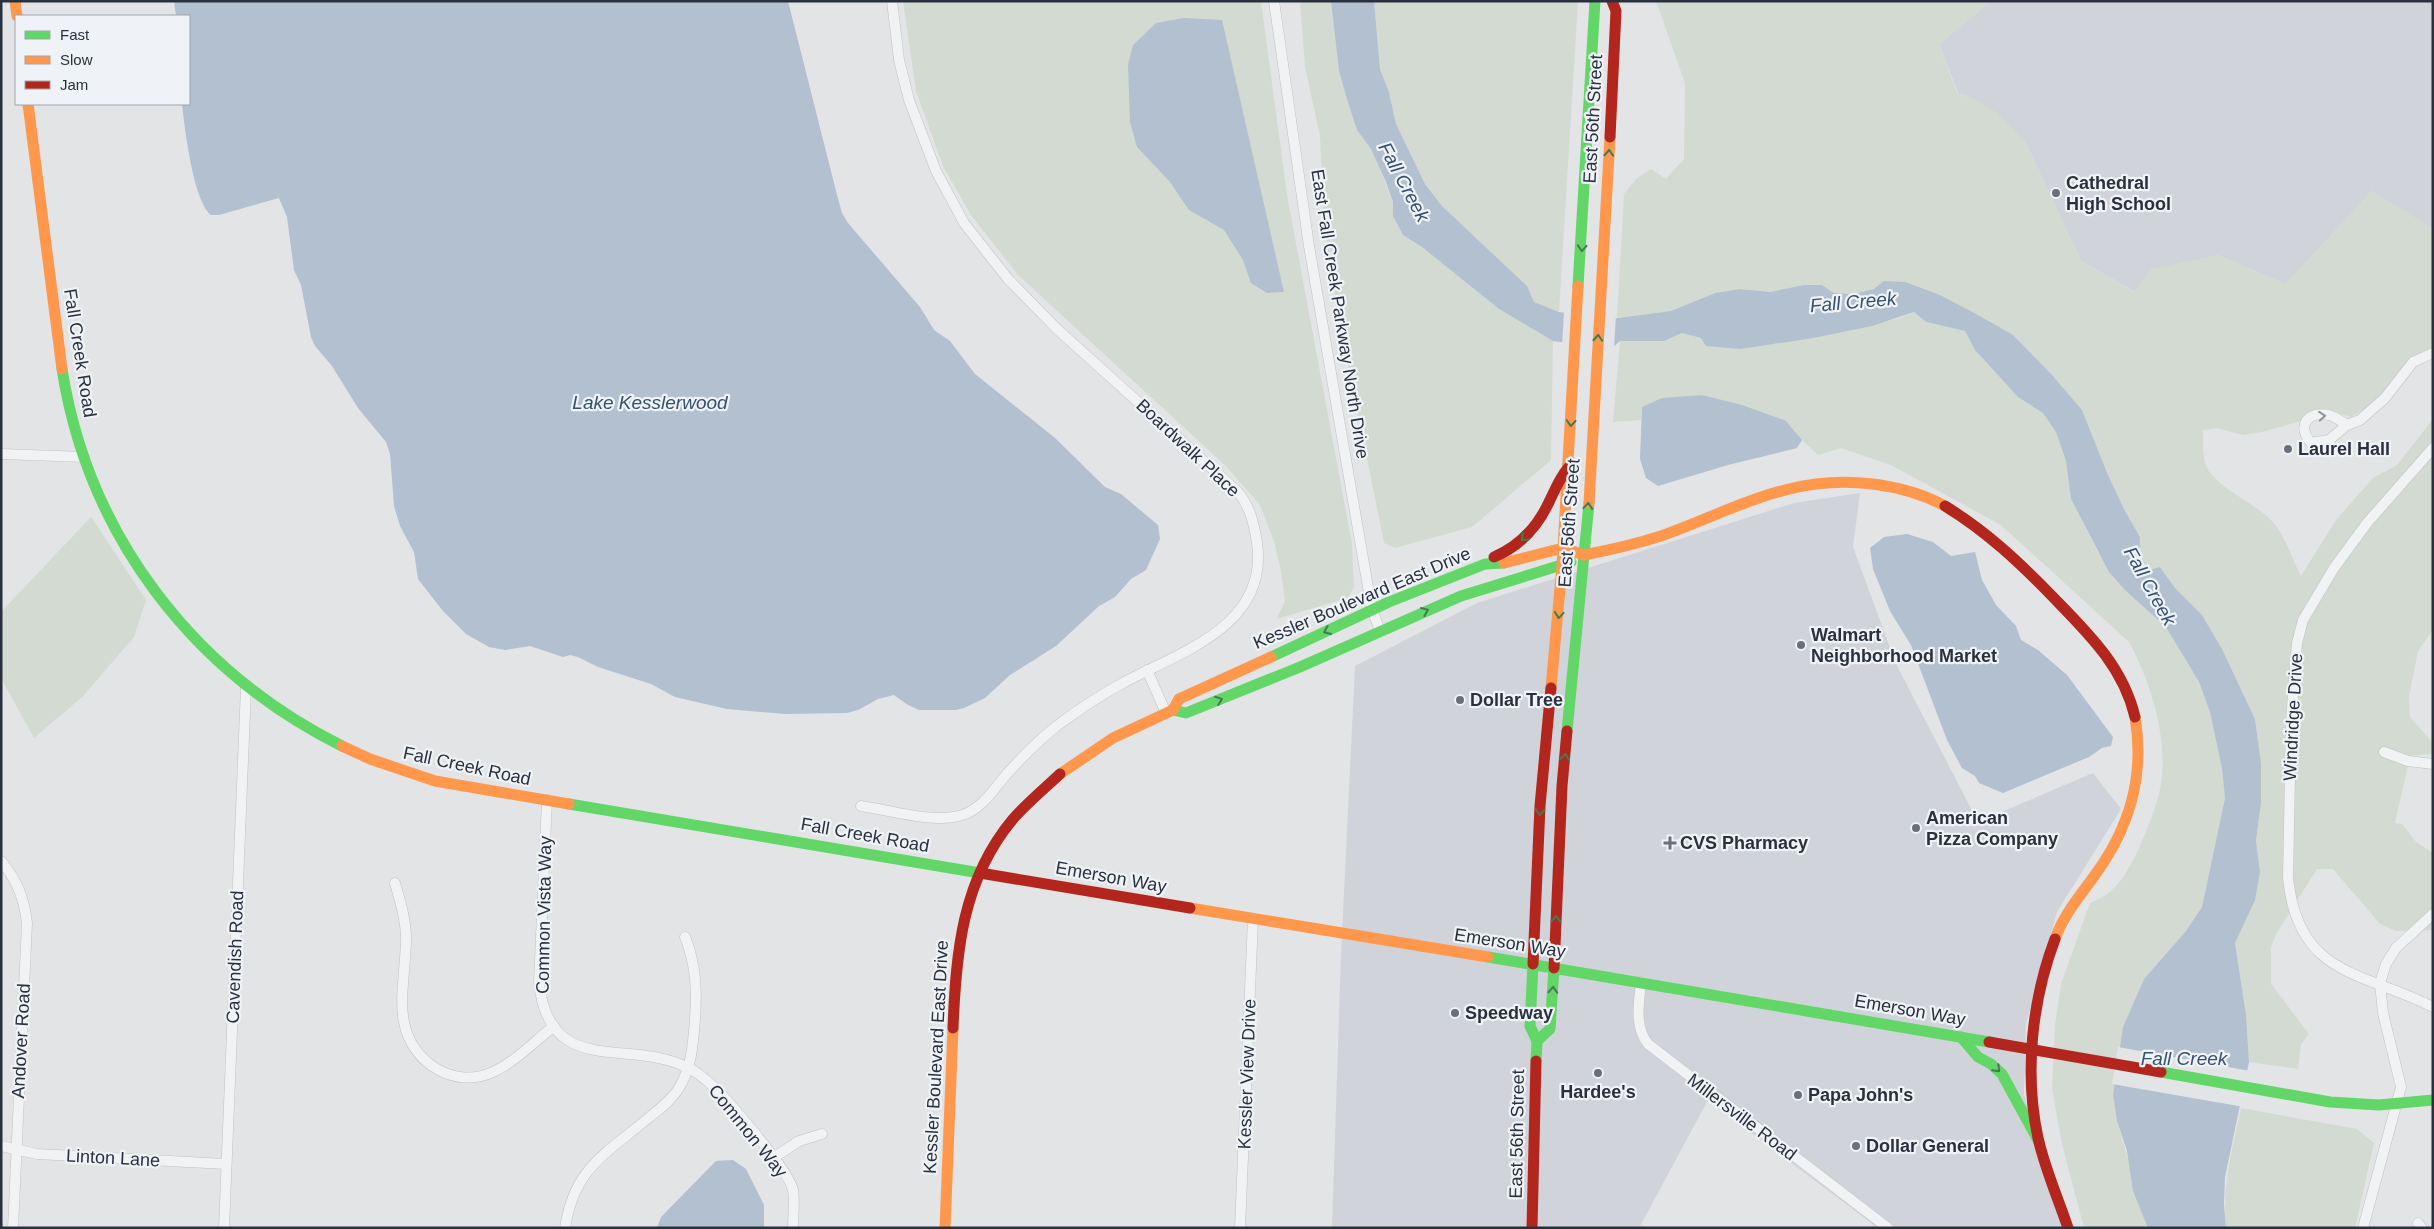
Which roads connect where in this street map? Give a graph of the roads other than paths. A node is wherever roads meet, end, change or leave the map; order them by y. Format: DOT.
graph roads {
  1 [pos="15,1"];
  2 [pos="892,1"];
  3 [pos="1274,1"];
  4 [pos="1595,1"];
  5 [pos="1612,1"];
  6 [pos="17,15"];
  7 [pos="28,105"];
  8 [pos="2433,353"];
  9 [pos="2347,425"];
  10 [pos="2433,448"];
  11 [pos="1,454"];
  12 [pos="84,457"];
  13 [pos="1568,468"];
  14 [pos="1564,548"];
  15 [pos="1584,555"];
  16 [pos="1485,564"];
  17 [pos="1562,566"];
  18 [pos="1372,610"];
  19 [pos="1380,630"];
  20 [pos="1147,670"];
  21 [pos="246,687"];
  22 [pos="1169,711"];
  23 [pos="2384,752"];
  24 [pos="2433,764"];
  25 [pos="547,800"];
  26 [pos="861,806"];
  27 [pos="1,860"];
  28 [pos="980,873"];
  29 [pos="395,883"];
  30 [pos="2433,914"];
  31 [pos="1253,919"];
  32 [pos="685,937"];
  33 [pos="1533,964"];
  34 [pos="1554,968"];
  35 [pos="1641,982"];
  36 [pos="2380,985"];
  37 [pos="2433,1007"];
  38 [pos="554,1026"];
  39 [pos="1962,1037"];
  40 [pos="1537,1041"];
  41 [pos="2034,1049"];
  42 [pos="688,1068"];
  43 [pos="2433,1100"];
  44 [pos="2398,1103"];
  45 [pos="822,1134"];
  46 [pos="2039,1142"];
  47 [pos="1,1146"];
  48 [pos="15,1151"];
  49 [pos="773,1158"];
  50 [pos="226,1164"];
  51 [pos="13,1228"];
  52 [pos="224,1228"];
  53 [pos="565,1228"];
  54 [pos="793,1228"];
  55 [pos="945,1228"];
  56 [pos="1240,1228"];
  57 [pos="1532,1228"];
  58 [pos="1888,1228"];
  59 [pos="2068,1228"];
  60 [pos="2363,1228"];
  1 -- 6 [label="main road"];
  2 -- 20 [label="street, Boardwalk Place"];
  3 -- 18 [label="street, East Fall Creek Parkway North Drive"];
  4 -- 13 [label="main road, East 56th Street, one-way"];
  15 -- 5 [label="main road, East 56th Street, one-way"];
  7 -- 12 [label="main road, Fall Creek Road"];
  8 -- 9 [label="street"];
  10 -- 36 [label="street, Windridge Drive"];
  11 -- 12 [label="street"];
  12 -- 21 [label="main road, Fall Creek Road"];
  13 -- 14 [label="main road, East 56th Street"];
  13 -- 16 [label="main road, one-way"];
  14 -- 15 [label="main road"];
  14 -- 16 [label="main road, Kessler Boulevard East Drive"];
  14 -- 17 [label="main road, East 56th Street"];
  15 -- 17 [label="main road, Kessler Boulevard East Drive"];
  34 -- 15 [label="main road, East 56th Street, one-way"];
  15 -- 41 [label="main road"];
  16 -- 18 [label="main road, Kessler Boulevard East Drive"];
  19 -- 17 [label="main road, Kessler Boulevard East Drive, one-way"];
  17 -- 33 [label="main road, East 56th Street, one-way"];
  18 -- 19 [label="street, East Fall Creek Parkway North Drive"];
  18 -- 22 [label="main road, Kessler Boulevard East Drive, one-way"];
  22 -- 19 [label="main road, Kessler Boulevard East Drive, one-way"];
  20 -- 22 [label="street"];
  20 -- 26 [label="street, Boardwalk Place"];
  21 -- 25 [label="main road, Fall Creek Road"];
  21 -- 50 [label="street, Cavendish Road"];
  22 -- 28 [label="main road, Kessler Boulevard East Drive"];
  23 -- 24 [label="street"];
  25 -- 28 [label="main road, Fall Creek Road"];
  25 -- 38 [label="street, Common Vista Way"];
  27 -- 48 [label="street, Andover Road"];
  28 -- 31 [label="main road, Emerson Way"];
  28 -- 55 [label="main road, Kessler Boulevard East Drive"];
  29 -- 38 [label="street"];
  30 -- 36 [label="street"];
  31 -- 33 [label="main road, Emerson Way"];
  31 -- 56 [label="street, Kessler View Drive"];
  32 -- 42 [label="street"];
  33 -- 34 [label="main road, Emerson Way"];
  33 -- 40 [label="main road, East 56th Street"];
  34 -- 35 [label="main road, Emerson Way"];
  40 -- 34 [label="main road, East 56th Street, one-way"];
  35 -- 39 [label="main road, Emerson Way"];
  35 -- 58 [label="street, Millersville Road"];
  36 -- 37 [label="street, Windridge Drive"];
  36 -- 44 [label="street"];
  38 -- 42 [label="street, Common Way"];
  39 -- 41 [label="main road, Emerson Way"];
  39 -- 46 [label="main road, one-way"];
  40 -- 57 [label="main road, East 56th Street"];
  41 -- 44 [label="main road, Emerson Way"];
  41 -- 46 [label="main road"];
  42 -- 49 [label="street, Common Way"];
  42 -- 53 [label="street"];
  43 -- 44 [label="main road, Emerson Way"];
  44 -- 60 [label="street"];
  45 -- 49 [label="street"];
  46 -- 59 [label="main road"];
  47 -- 48 [label="street, Linton Lane"];
  48 -- 50 [label="street, Linton Lane"];
  48 -- 51 [label="street, Andover Road"];
  49 -- 54 [label="street, Common Way"];
  50 -- 52 [label="street, Cavendish Road"];
}
